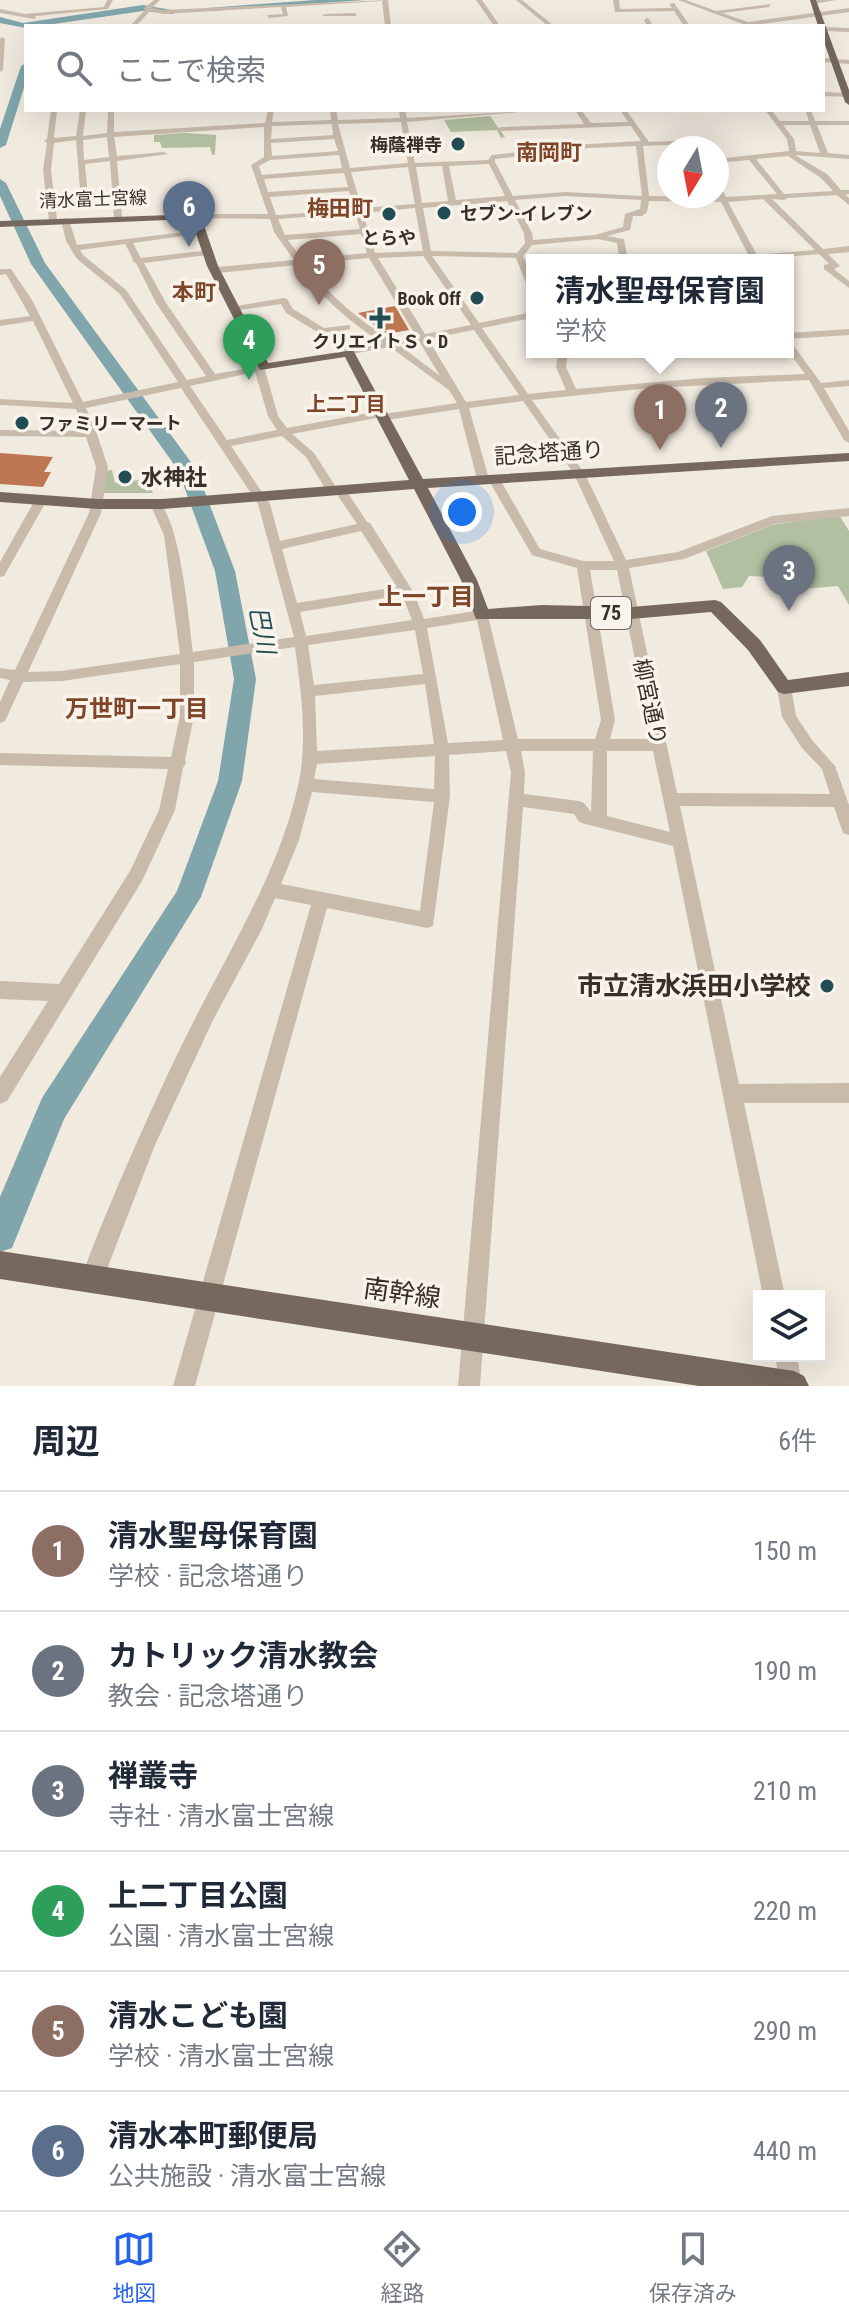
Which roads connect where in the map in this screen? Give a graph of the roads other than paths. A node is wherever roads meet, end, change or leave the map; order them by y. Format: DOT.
graph roads {
  1 [pos="110,0"];
  2 [pos="336,0"];
  3 [pos="383,0"];
  4 [pos="479,0"];
  5 [pos="519,0"];
  6 [pos="616,0"];
  7 [pos="674,0"];
  8 [pos="681,0"];
  9 [pos="833,0"];
  10 [pos="320,1"];
  11 [pos="769,2"];
  12 [pos="266,3"];
  13 [pos="279,3"];
  14 [pos="140,4"];
  15 [pos="303,4"];
  16 [pos="720,4"];
  17 [pos="849,4"];
  18 [pos="151,5"];
  19 [pos="815,6"];
  20 [pos="676,9"];
  21 [pos="732,10"];
  22 [pos="849,10"];
  23 [pos="0,11"];
  24 [pos="170,12"];
  25 [pos="717,12"];
  26 [pos="315,13"];
  27 [pos="306,14"];
  28 [pos="324,14"];
  29 [pos="355,15"];
  30 [pos="269,16"];
  31 [pos="795,17"];
  32 [pos="165,19"];
  33 [pos="135,24"];
  34 [pos="272,24"];
  35 [pos="326,24"];
  36 [pos="388,24"];
  37 [pos="496,24"];
  38 [pos="549,24"];
  39 [pos="686,24"];
  40 [pos="748,24"];
  41 [pos="756,24"];
  42 [pos="825,28"];
  43 [pos="849,30"];
  44 [pos="825,38"];
  45 [pos="2,39"];
  46 [pos="825,60"];
  47 [pos="834,61"];
  48 [pos="849,62"];
  49 [pos="0,69"];
  50 [pos="825,94"];
  51 [pos="848,97"];
  52 [pos="54,112"];
  53 [pos="83,112"];
  54 [pos="111,112"];
  55 [pos="207,112"];
  56 [pos="271,112"];
  57 [pos="333,112"];
  58 [pos="402,112"];
  59 [pos="495,112"];
  60 [pos="579,112"];
  61 [pos="624,112"];
  62 [pos="770,112"];
  63 [pos="809,112"];
  64 [pos="455,113"];
  65 [pos="403,120"];
  66 [pos="333,121"];
  67 [pos="813,122"];
  68 [pos="779,123"];
  69 [pos="849,123"];
  70 [pos="269,124"];
  71 [pos="631,124"];
  72 [pos="589,126"];
  73 [pos="207,127"];
  74 [pos="501,129"];
  75 [pos="111,135"];
  76 [pos="337,137"];
  77 [pos="79,138"];
  78 [pos="48,141"];
  79 [pos="268,141"];
  80 [pos="643,143"];
  81 [pos="657,143"];
  82 [pos="341,153"];
  83 [pos="164,154"];
  84 [pos="790,154"];
  85 [pos="508,155"];
  86 [pos="825,156"];
  87 [pos="849,157"];
  88 [pos="268,158"];
  89 [pos="751,158"];
  90 [pos="116,159"];
  91 [pos="729,160"];
  92 [pos="82,162"];
  93 [pos="491,162"];
  94 [pos="445,164"];
  95 [pos="411,165"];
  96 [pos="346,170"];
  97 [pos="259,177"];
  98 [pos="83,187"];
  99 [pos="352,189"];
  100 [pos="846,193"];
  101 [pos="264,195"];
  102 [pos="510,197"];
  103 [pos="646,198"];
  104 [pos="657,198"];
  105 [pos="784,198"];
  106 [pos="768,199"];
  107 [pos="452,201"];
  108 [pos="729,201"];
  109 [pos="849,203"];
  110 [pos="417,204"];
  111 [pos="728,208"];
  112 [pos="357,210"];
  113 [pos="196,216"];
  114 [pos="118,217"];
  115 [pos="272,217"];
  116 [pos="56,220"];
  117 [pos="0,224"];
  118 [pos="364,231"];
  119 [pos="198,232"];
  120 [pos="595,237"];
  121 [pos="283,238"];
  122 [pos="128,241"];
  123 [pos="529,243"];
  124 [pos="75,248"];
  125 [pos="849,249"];
  126 [pos="207,252"];
  127 [pos="821,252"];
  128 [pos="426,253"];
  129 [pos="623,254"];
  130 [pos="751,254"];
  131 [pos="371,255"];
  132 [pos="794,255"];
  133 [pos="519,256"];
  134 [pos="136,261"];
  135 [pos="299,263"];
  136 [pos="217,270"];
  137 [pos="0,272"];
  138 [pos="526,273"];
  139 [pos="849,285"];
  140 [pos="236,309"];
  141 [pos="526,316"];
  142 [pos="36,318"];
  143 [pos="174,322"];
  144 [pos="0,323"];
  145 [pos="359,324"];
  146 [pos="340,328"];
  147 [pos="477,328"];
  148 [pos="149,329"];
  149 [pos="849,332"];
  150 [pos="794,336"];
  151 [pos="425,340"];
  152 [pos="394,346"];
  153 [pos="794,352"];
  154 [pos="349,353"];
  155 [pos="562,358"];
  156 [pos="261,367"];
  157 [pos="212,377"];
  158 [pos="815,381"];
  159 [pos="182,383"];
  160 [pos="849,383"];
  161 [pos="454,391"];
  162 [pos="572,391"];
  163 [pos="524,397"];
  164 [pos="0,402"];
  165 [pos="463,405"];
  166 [pos="80,406"];
  167 [pos="380,416"];
  168 [pos="283,431"];
  169 [pos="0,433"];
  170 [pos="92,434"];
  171 [pos="849,440"];
  172 [pos="222,444"];
  173 [pos="849,457"];
  174 [pos="579,474"];
  175 [pos="489,479"];
  176 [pos="416,484"];
  177 [pos="336,490"];
  178 [pos="255,496"];
  179 [pos="0,497"];
  180 [pos="41,500"];
  181 [pos="98,504"];
  182 [pos="159,504"];
  183 [pos="849,512"];
  184 [pos="366,526"];
  185 [pos="277,546"];
  186 [pos="583,565"];
  187 [pos="622,565"];
  188 [pos="0,573"];
  189 [pos="406,590"];
  190 [pos="293,608"];
  191 [pos="591,612"];
  192 [pos="631,613"];
  193 [pos="482,615"];
  194 [pos="420,624"];
  195 [pos="298,640"];
  196 [pos="190,656"];
  197 [pos="0,673"];
  198 [pos="19,676"];
  199 [pos="431,678"];
  200 [pos="849,679"];
  201 [pos="784,687"];
  202 [pos="308,691"];
  203 [pos="0,717"];
  204 [pos="513,745"];
  205 [pos="660,745"];
  206 [pos="600,747"];
  207 [pos="442,752"];
  208 [pos="310,758"];
  209 [pos="0,759"];
  210 [pos="179,763"];
  211 [pos="306,785"];
  212 [pos="442,796"];
  213 [pos="516,799"];
  214 [pos="670,799"];
  215 [pos="839,801"];
  216 [pos="599,819"];
  217 [pos="849,828"];
  218 [pos="679,841"];
  219 [pos="271,890"];
  220 [pos="321,901"];
  221 [pos="0,990"];
  222 [pos="64,993"];
  223 [pos="849,1093"];
  224 [pos="0,1094"];
  225 [pos="732,1094"];
  226 [pos="0,1265"];
  227 [pos="86,1278"];
  228 [pos="773,1290"];
  229 [pos="206,1297"];
  230 [pos="472,1335"];
  231 [pos="787,1362"];
  232 [pos="184,1386"];
  233 [pos="469,1386"];
  234 [pos="792,1386"];
  1 -- 23 [label="street"];
  2 -- 10 [label="street"];
  3 -- 10 [label="street"];
  3 -- 36 [label="street"];
  4 -- 37 [label="street"];
  5 -- 38 [label="street"];
  6 -- 20 [label="street"];
  7 -- 20 [label="street"];
  8 -- 25 [label="street"];
  9 -- 19 [label="street"];
  10 -- 13 [label="street"];
  10 -- 15 [label="street"];
  10 -- 28 [label="street"];
  11 -- 21 [label="street"];
  11 -- 31 [label="street"];
  12 -- 13 [label="street"];
  12 -- 24 [label="street"];
  12 -- 30 [label="street"];
  13 -- 15 [label="street"];
  13 -- 30 [label="street"];
  14 -- 18 [label="street"];
  15 -- 27 [label="street"];
  16 -- 21 [label="street"];
  17 -- 19 [label="street"];
  18 -- 24 [label="street"];
  18 -- 33 [label="street"];
  19 -- 22 [label="street"];
  19 -- 31 [label="street"];
  20 -- 39 [label="street"];
  21 -- 25 [label="street"];
  24 -- 32 [label="street"];
  25 -- 40 [label="street"];
  26 -- 28 [label="street"];
  28 -- 29 [label="street"];
  28 -- 35 [label="street"];
  30 -- 34 [label="street"];
  31 -- 41 [label="street"];
  42 -- 43 [label="street"];
  44 -- 47 [label="main road"];
  45 -- 49 [label="street"];
  46 -- 47 [label="street"];
  47 -- 48 [label="street"];
  47 -- 51 [label="main road"];
  50 -- 51 [label="street"];
  52 -- 78 [label="street"];
  53 -- 77 [label="street"];
  54 -- 75 [label="street"];
  55 -- 73 [label="street"];
  56 -- 70 [label="street"];
  57 -- 66 [label="street"];
  58 -- 65 [label="street, 柳宮通り"];
  59 -- 64 [label="street"];
  59 -- 74 [label="street"];
  60 -- 72 [label="street"];
  61 -- 71 [label="street"];
  62 -- 68 [label="street"];
  63 -- 67 [label="street"];
  64 -- 65 [label="street"];
  65 -- 66 [label="street"];
  65 -- 95 [label="street, 柳宮通り"];
  66 -- 70 [label="street"];
  66 -- 76 [label="street"];
  67 -- 68 [label="street"];
  67 -- 69 [label="street"];
  67 -- 86 [label="street"];
  68 -- 84 [label="street"];
  70 -- 73 [label="street"];
  70 -- 79 [label="street"];
  71 -- 72 [label="street"];
  71 -- 80 [label="street"];
  72 -- 74 [label="street"];
  73 -- 75 [label="street"];
  74 -- 85 [label="street"];
  75 -- 77 [label="street"];
  75 -- 90 [label="street"];
  76 -- 79 [label="street"];
  76 -- 82 [label="street"];
  77 -- 78 [label="street"];
  77 -- 92 [label="street"];
  78 -- 116 [label="street"];
  79 -- 88 [label="street"];
  80 -- 81 [label="street"];
  80 -- 85 [label="street"];
  80 -- 103 [label="street"];
  82 -- 88 [label="street"];
  82 -- 96 [label="street"];
  83 -- 90 [label="street"];
  84 -- 86 [label="street"];
  84 -- 89 [label="street"];
  84 -- 100 [label="street"];
  85 -- 93 [label="street"];
  86 -- 87 [label="street"];
  88 -- 97 [label="street"];
  89 -- 91 [label="street"];
  89 -- 105 [label="street"];
  90 -- 92 [label="street"];
  90 -- 114 [label="street"];
  92 -- 98 [label="street"];
  93 -- 94 [label="street"];
  93 -- 102 [label="street"];
  94 -- 95 [label="street"];
  94 -- 107 [label="street"];
  95 -- 96 [label="street"];
  95 -- 110 [label="street, 柳宮通り"];
  96 -- 97 [label="street"];
  96 -- 99 [label="street"];
  97 -- 101 [label="street"];
  99 -- 101 [label="street"];
  99 -- 112 [label="street"];
  100 -- 105 [label="street"];
  100 -- 109 [label="street"];
  101 -- 115 [label="street"];
  102 -- 103 [label="street"];
  102 -- 107 [label="street"];
  102 -- 123 [label="street"];
  103 -- 104 [label="street"];
  103 -- 120 [label="street"];
  105 -- 106 [label="street"];
  106 -- 108 [label="street"];
  106 -- 127 [label="street"];
  107 -- 110 [label="street"];
  110 -- 112 [label="street"];
  110 -- 128 [label="street, 柳宮通り"];
  111 -- 130 [label="street"];
  112 -- 115 [label="street"];
  112 -- 118 [label="street"];
  113 -- 114 [label="main road, 清水富士宮線"];
  113 -- 115 [label="street"];
  113 -- 119 [label="main road"];
  114 -- 116 [label="main road, 清水富士宮線"];
  115 -- 121 [label="street"];
  116 -- 117 [label="main road, 清水富士宮線"];
  116 -- 124 [label="street"];
  118 -- 121 [label="street"];
  118 -- 131 [label="street"];
  119 -- 122 [label="street"];
  119 -- 126 [label="main road"];
  120 -- 123 [label="street"];
  120 -- 129 [label="street"];
  121 -- 135 [label="street"];
  122 -- 124 [label="street"];
  122 -- 134 [label="street"];
  123 -- 133 [label="street"];
  124 -- 148 [label="street"];
  125 -- 127 [label="street"];
  126 -- 134 [label="street"];
  126 -- 136 [label="main road"];
  127 -- 132 [label="street"];
  127 -- 139 [label="street"];
  128 -- 131 [label="street"];
  128 -- 133 [label="street"];
  128 -- 147 [label="street, 柳宮通り"];
  131 -- 135 [label="street"];
  131 -- 151 [label="street"];
  133 -- 138 [label="street"];
  134 -- 143 [label="street"];
  135 -- 136 [label="street"];
  135 -- 145 [label="street"];
  136 -- 140 [label="main road"];
  137 -- 142 [label="street"];
  140 -- 146 [label="street"];
  140 -- 156 [label="main road"];
  141 -- 147 [label="street"];
  142 -- 144 [label="street"];
  142 -- 166 [label="street"];
  143 -- 148 [label="street"];
  143 -- 157 [label="street"];
  145 -- 146 [label="street"];
  145 -- 152 [label="street"];
  146 -- 154 [label="street"];
  147 -- 151 [label="street"];
  147 -- 163 [label="street, 柳宮通り"];
  148 -- 159 [label="street"];
  149 -- 150 [label="street"];
  151 -- 152 [label="street"];
  151 -- 161 [label="street"];
  152 -- 154 [label="street"];
  152 -- 161 [label="street"];
  153 -- 158 [label="street"];
  154 -- 156 [label="main road"];
  154 -- 167 [label="main road"];
  155 -- 162 [label="street"];
  156 -- 157 [label="street"];
  156 -- 168 [label="street"];
  157 -- 159 [label="street"];
  158 -- 160 [label="street"];
  158 -- 162 [label="street"];
  158 -- 171 [label="street"];
  159 -- 166 [label="street"];
  159 -- 172 [label="street"];
  161 -- 165 [label="street"];
  162 -- 163 [label="street"];
  163 -- 165 [label="street"];
  163 -- 174 [label="street, 柳宮通り"];
  164 -- 166 [label="street"];
  165 -- 167 [label="street"];
  165 -- 175 [label="street"];
  166 -- 170 [label="street"];
  167 -- 168 [label="street"];
  167 -- 176 [label="main road"];
  168 -- 172 [label="street"];
  168 -- 177 [label="street"];
  169 -- 170 [label="street"];
  170 -- 181 [label="street"];
  172 -- 178 [label="street"];
  173 -- 174 [label="main road, 記念塔通り"];
  174 -- 175 [label="main road, 記念塔通り"];
  174 -- 187 [label="street, 柳宮通り"];
  175 -- 176 [label="main road, 記念塔通り"];
  175 -- 186 [label="street"];
  176 -- 177 [label="main road, 記念塔通り"];
  176 -- 193 [label="main road"];
  177 -- 178 [label="main road, 記念塔通り"];
  177 -- 184 [label="street"];
  178 -- 182 [label="main road, 記念塔通り"];
  178 -- 185 [label="street"];
  179 -- 180 [label="main road, 記念塔通り"];
  180 -- 181 [label="main road, 記念塔通り"];
  180 -- 188 [label="street"];
  181 -- 182 [label="main road, 記念塔通り"];
  181 -- 198 [label="street"];
  182 -- 196 [label="street"];
  183 -- 187 [label="street"];
  184 -- 185 [label="street"];
  184 -- 189 [label="street"];
  185 -- 190 [label="street"];
  186 -- 187 [label="street"];
  186 -- 191 [label="street"];
  187 -- 192 [label="street, 柳宮通り"];
  189 -- 190 [label="street"];
  189 -- 194 [label="street"];
  190 -- 195 [label="street"];
  191 -- 192 [label="main road, 75"];
  191 -- 193 [label="main road, 75"];
  191 -- 206 [label="street"];
  192 -- 201 [label="main road, 75"];
  192 -- 205 [label="street, 柳宮通り"];
  193 -- 194 [label="street"];
  193 -- 204 [label="street"];
  194 -- 195 [label="street"];
  194 -- 199 [label="street"];
  195 -- 196 [label="street"];
  195 -- 202 [label="street"];
  196 -- 198 [label="street"];
  196 -- 210 [label="street"];
  197 -- 198 [label="street"];
  198 -- 203 [label="street"];
  199 -- 202 [label="street"];
  199 -- 207 [label="street"];
  200 -- 201 [label="main road"];
  201 -- 215 [label="street"];
  202 -- 208 [label="street"];
  204 -- 206 [label="street"];
  204 -- 207 [label="street"];
  204 -- 213 [label="street"];
  205 -- 206 [label="street"];
  205 -- 214 [label="street, 柳宮通り"];
  206 -- 216 [label="street"];
  207 -- 208 [label="street"];
  207 -- 212 [label="street"];
  208 -- 211 [label="street"];
  209 -- 210 [label="street"];
  210 -- 222 [label="street"];
  211 -- 212 [label="street"];
  211 -- 219 [label="street"];
  212 -- 220 [label="street"];
  213 -- 216 [label="street"];
  213 -- 230 [label="street"];
  214 -- 215 [label="street"];
  214 -- 218 [label="street, 柳宮通り"];
  215 -- 217 [label="street"];
  216 -- 218 [label="street"];
  218 -- 225 [label="street, 柳宮通り"];
  219 -- 220 [label="street"];
  219 -- 227 [label="street"];
  220 -- 229 [label="street"];
  221 -- 222 [label="street"];
  222 -- 224 [label="street"];
  223 -- 225 [label="street"];
  225 -- 228 [label="street, 柳宮通り"];
  226 -- 227 [label="main road, 南幹線"];
  227 -- 229 [label="main road, 南幹線"];
  229 -- 230 [label="main road, 南幹線"];
  229 -- 232 [label="street"];
  230 -- 233 [label="street"];
  230 -- 234 [label="main road, 南幹線"];
  231 -- 234 [label="street"];
}
